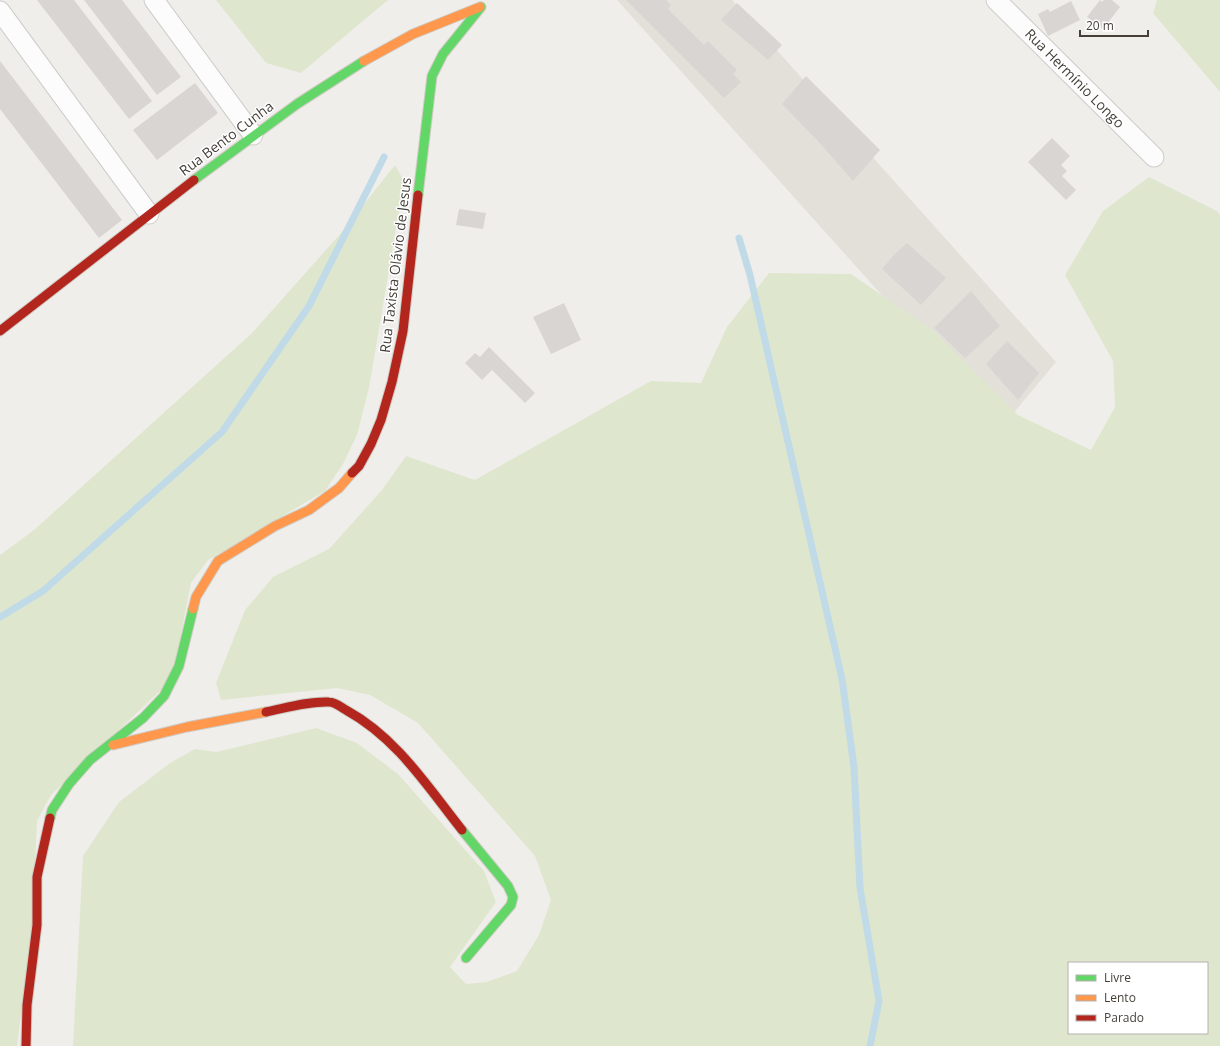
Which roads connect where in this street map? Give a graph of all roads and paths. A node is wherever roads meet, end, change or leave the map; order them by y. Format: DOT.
graph roads {
  1 [pos="154,0"];
  2 [pos="996,0"];
  3 [pos="485,3"];
  4 [pos="0,11"];
  5 [pos="253,134"];
  6 [pos="1154,157"];
  7 [pos="148,214"];
  8 [pos="0,331"];
  9 [pos="108,747"];
  10 [pos="466,958"];
  11 [pos="26,1046"];
  1 -- 5 [label="street"];
  2 -- 6 [label="street, Rua Hermínio Longo"];
  3 -- 5 [label="street, Rua Bento Cunha"];
  3 -- 9 [label="street, Rua Taxista Olávio de Jesus"];
  4 -- 7 [label="street"];
  5 -- 7 [label="street, Rua Bento Cunha"];
  7 -- 8 [label="street, Rua Bento Cunha"];
  9 -- 10 [label="street"];
  9 -- 11 [label="street, Rua Taxista Olávio de Jesus"];
}
